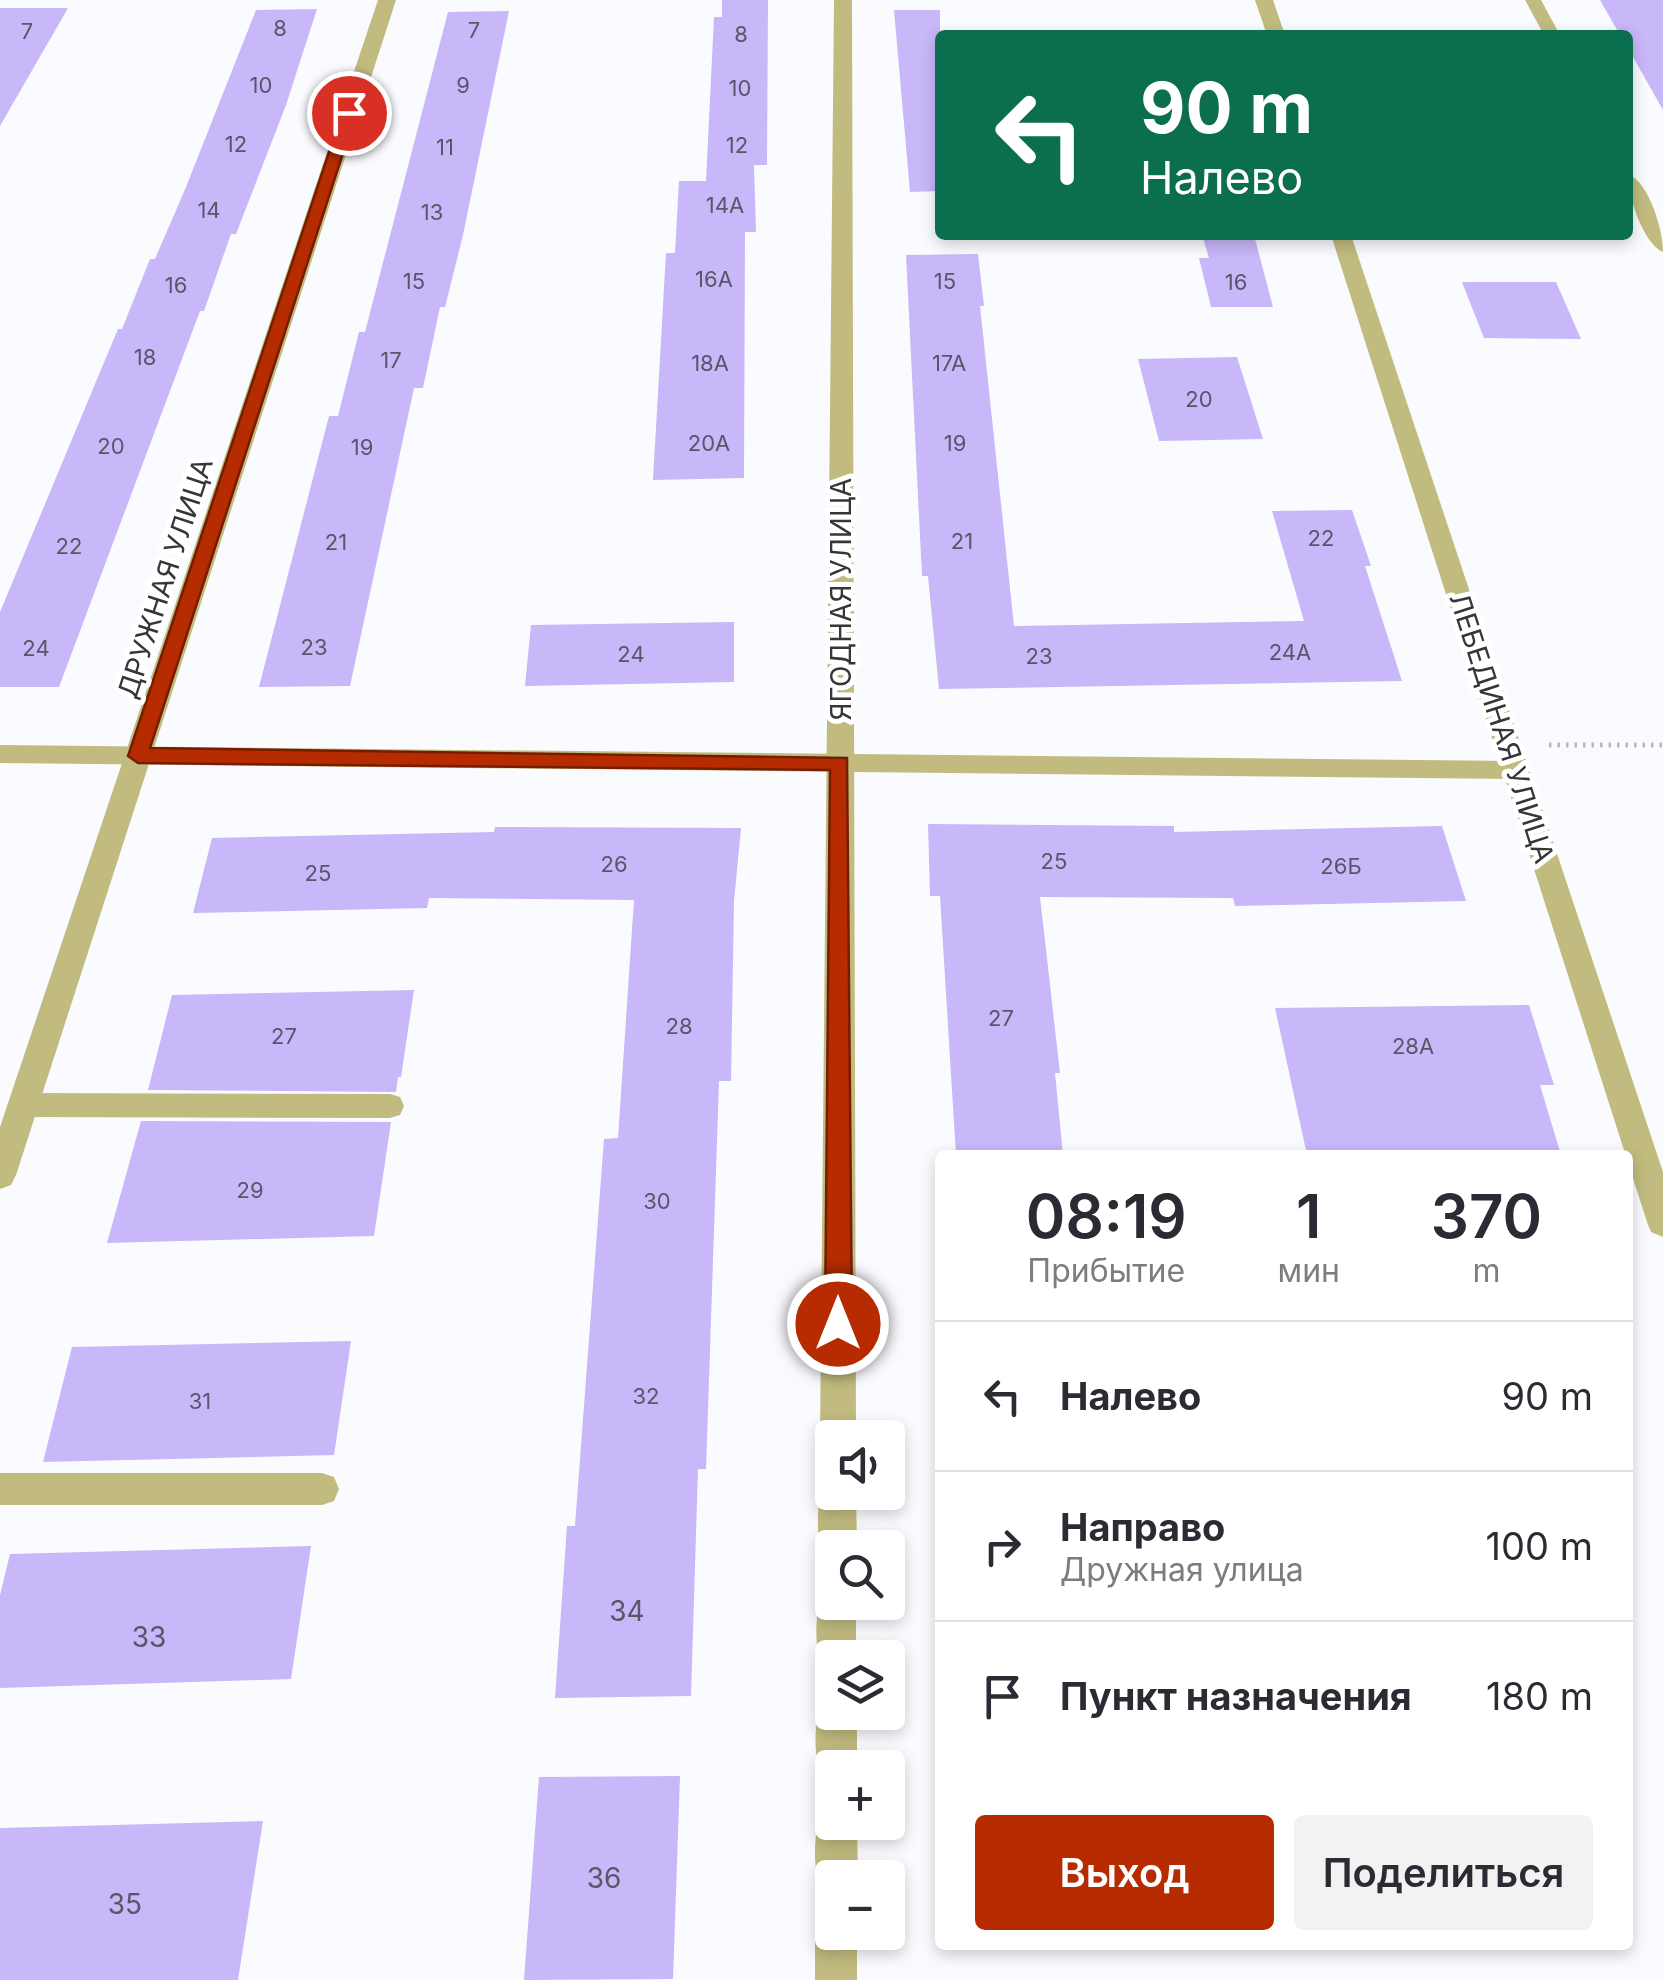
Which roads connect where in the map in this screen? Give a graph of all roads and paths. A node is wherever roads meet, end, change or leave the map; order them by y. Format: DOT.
graph roads {
  1 [pos="386,0"];
  2 [pos="843,0"];
  3 [pos="1264,0"];
  4 [pos="1533,0"];
  5 [pos="1274,30"];
  6 [pos="1549,30"];
  7 [pos="1633,189"];
  8 [pos="1343,240"];
  9 [pos="1663,246"];
  10 [pos="1663,745"];
  11 [pos="0,754"];
  12 [pos="138,756"];
  13 [pos="1512,758"];
  14 [pos="840,763"];
  15 [pos="23,1105"];
  16 [pos="390,1106"];
  17 [pos="0,1176"];
  18 [pos="1663,1222"];
  19 [pos="838,1420"];
  20 [pos="0,1489"];
  21 [pos="322,1489"];
  22 [pos="836,1950"];
  23 [pos="836,1980"];
  1 -- 12 [label="street, ДРУЖНАЯ УЛИЦА"];
  2 -- 14 [label="street, ЯГОДНАЯ УЛИЦА"];
  3 -- 5 [label="street"];
  4 -- 6 [label="lane"];
  7 -- 9 [label="lane"];
  8 -- 13 [label="street, ЛЕБЕДИНАЯ УЛИЦА"];
  10 -- 13 [label="path"];
  11 -- 12 [label="lane"];
  12 -- 14 [label="lane"];
  12 -- 15 [label="street, ДРУЖНАЯ УЛИЦА"];
  13 -- 14 [label="lane"];
  13 -- 18 [label="street, ЛЕБЕДИНАЯ УЛИЦА"];
  14 -- 19 [label="street, ЯГОДНАЯ УЛИЦА"];
  15 -- 16 [label="lane"];
  15 -- 17 [label="street, ДРУЖНАЯ УЛИЦА"];
  20 -- 21 [label="lane"];
  22 -- 23 [label="street"];
}
